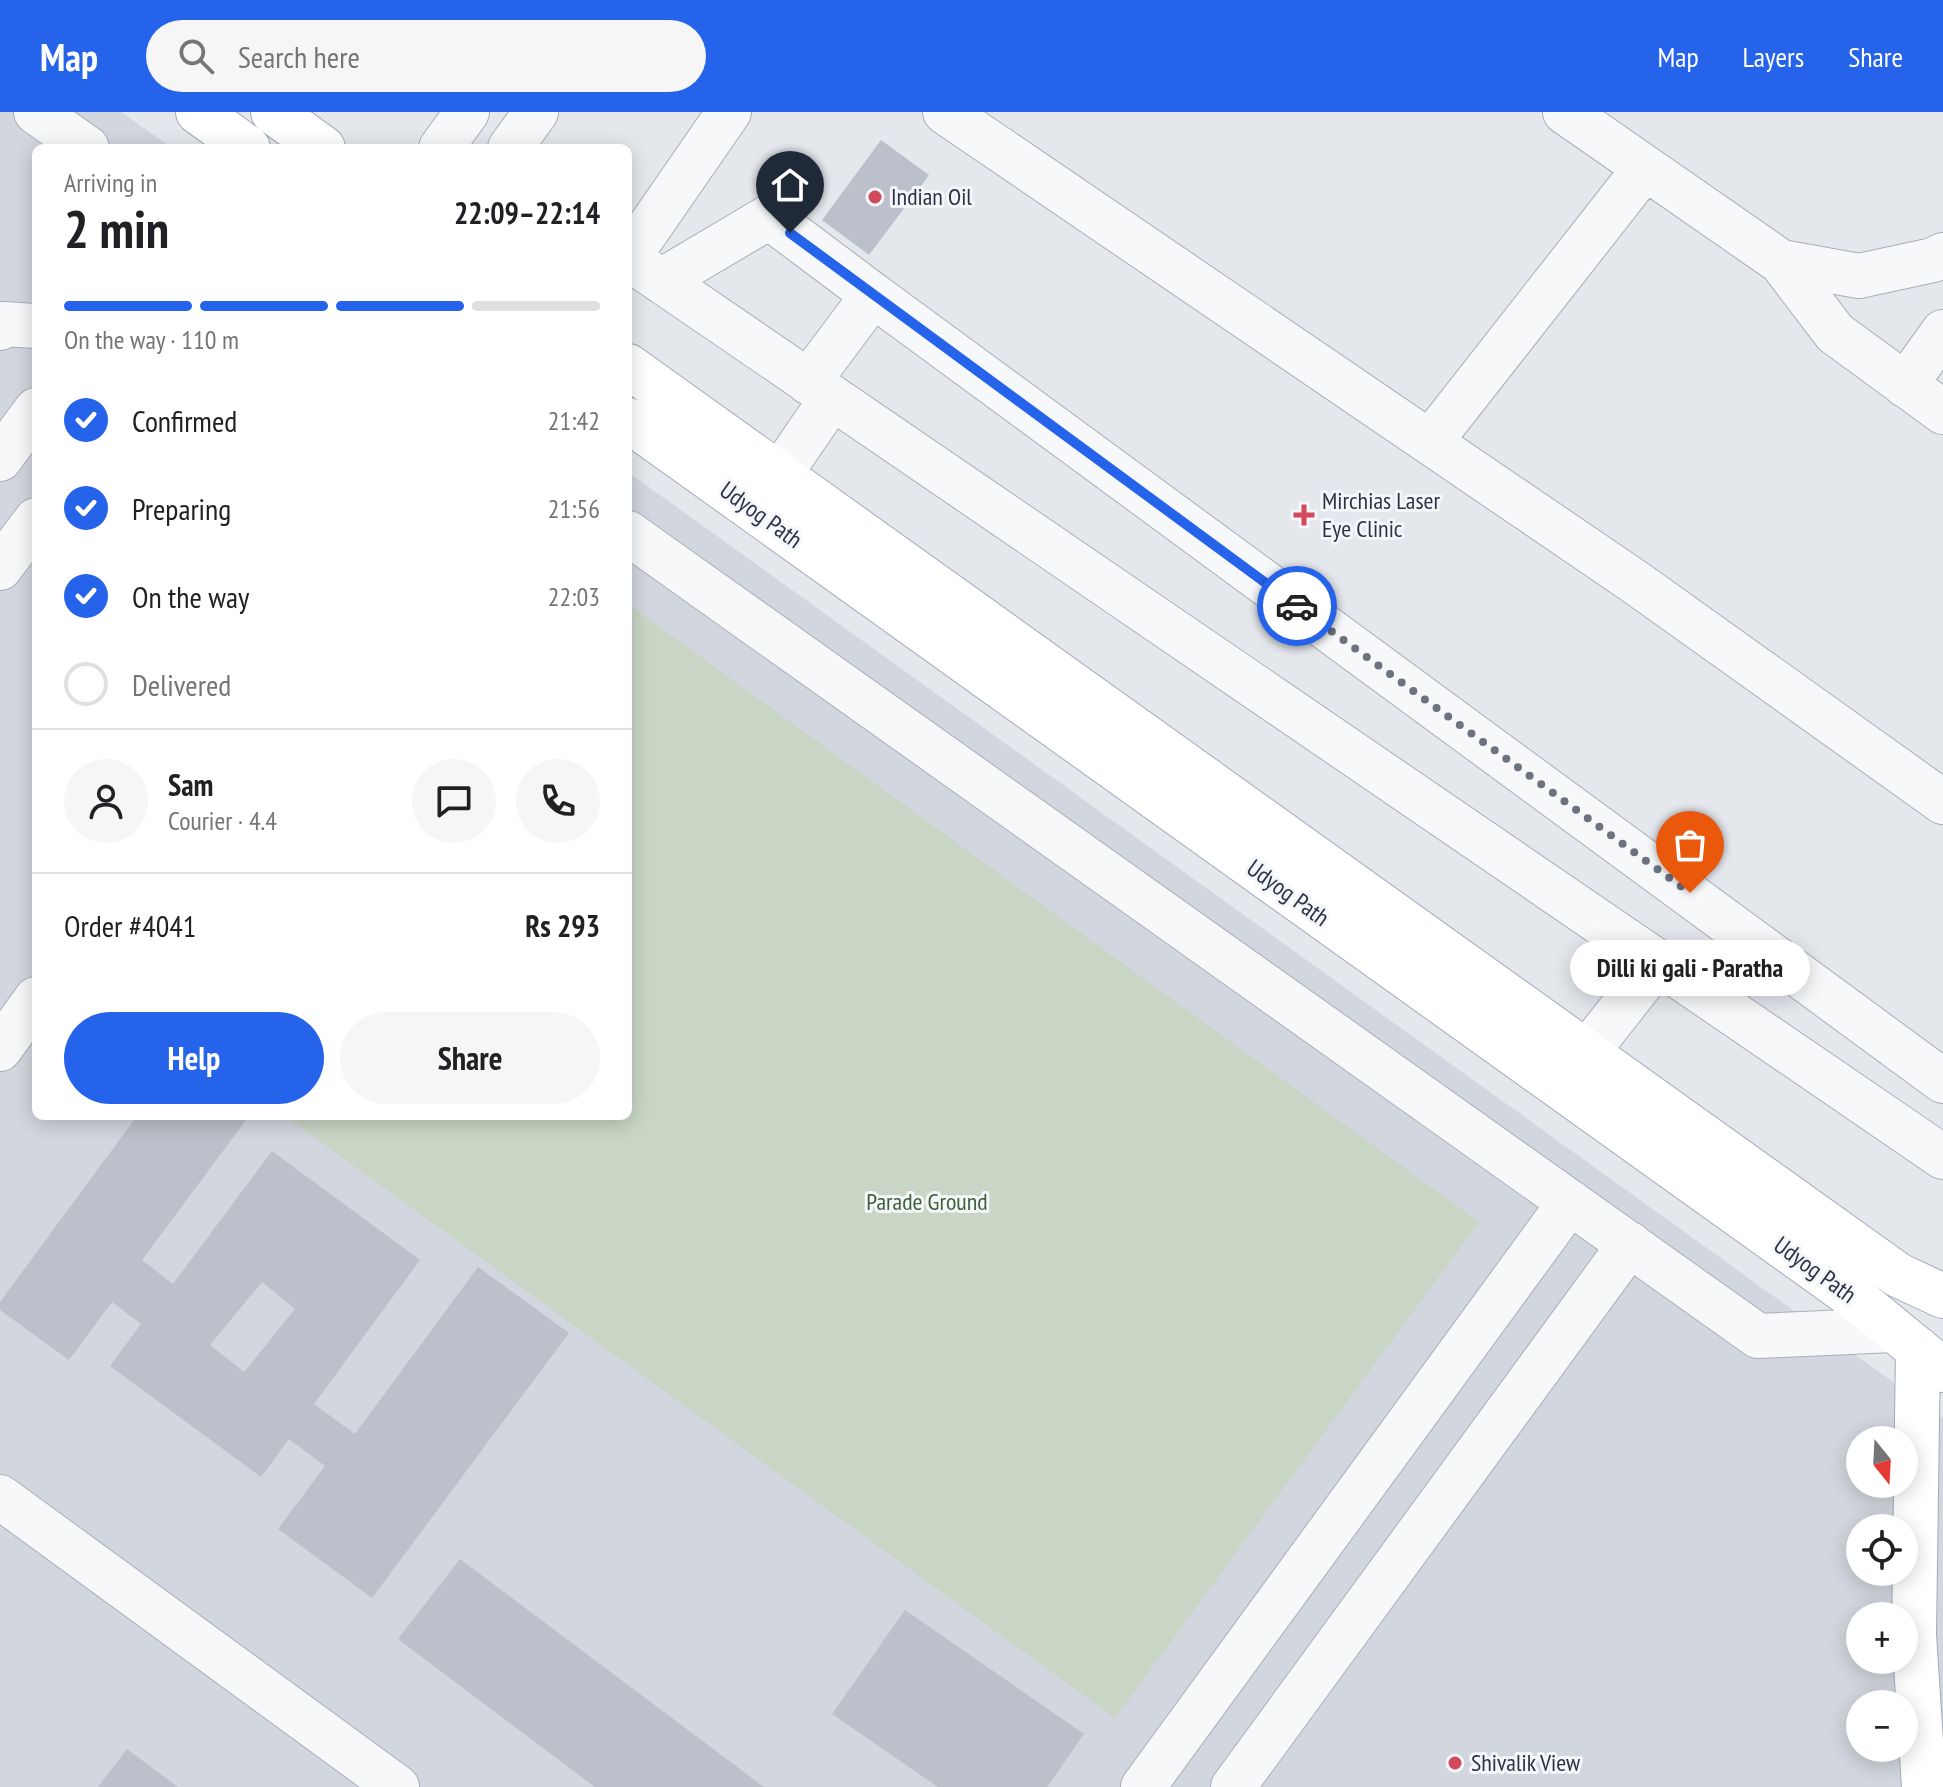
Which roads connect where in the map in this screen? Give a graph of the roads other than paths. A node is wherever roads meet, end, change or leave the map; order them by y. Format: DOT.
graph roads {
  1 [pos="36,112"];
  2 [pos="198,112"];
  3 [pos="467,112"];
  4 [pos="729,112"];
  5 [pos="945,112"];
  6 [pos="1565,112"];
  7 [pos="279,113"];
  8 [pos="81,144"];
  9 [pos="242,144"];
  10 [pos="318,144"];
  11 [pos="444,144"];
  12 [pos="1645,168"];
  13 [pos="1943,255"];
  14 [pos="1781,262"];
  15 [pos="639,266"];
  16 [pos="873,295"];
  17 [pos="32,326"];
  18 [pos="0,328"];
  19 [pos="1943,332"];
  20 [pos="632,369"];
  21 [pos="1905,385"];
  22 [pos="820,390"];
  23 [pos="1943,412"];
  24 [pos="32,415"];
  25 [pos="632,423"];
  26 [pos="1430,442"];
  27 [pos="0,459"];
  28 [pos="780,474"];
  29 [pos="32,525"];
  30 [pos="632,536"];
  31 [pos="0,568"];
  32 [pos="1943,802"];
  33 [pos="1658,962"];
  34 [pos="32,1005"];
  35 [pos="0,1049"];
  36 [pos="1587,1052"];
  37 [pos="1943,1081"];
  38 [pos="1943,1157"];
  39 [pos="1570,1202"];
  40 [pos="1630,1244"];
  41 [pos="1943,1296"];
  42 [pos="1918,1350"];
  43 [pos="0,1497"];
  44 [pos="397,1787"];
  45 [pos="1143,1787"];
  46 [pos="1233,1787"];
  47 [pos="1924,1787"];
  1 -- 8 [label="street"];
  2 -- 9 [label="main road"];
  3 -- 11 [label="street"];
  4 -- 15 [label="street"];
  5 -- 26 [label="street"];
  6 -- 12 [label="street"];
  7 -- 10 [label="main road"];
  12 -- 14 [label="street"];
  12 -- 26 [label="street"];
  13 -- 14 [label="street"];
  14 -- 21 [label="street"];
  15 -- 16 [label="street"];
  15 -- 22 [label="street"];
  16 -- 22 [label="street"];
  16 -- 37 [label="street"];
  17 -- 18 [label="street"];
  19 -- 21 [label="street"];
  20 -- 28 [label="main road, Udyog Path"];
  21 -- 23 [label="street"];
  22 -- 28 [label="street"];
  22 -- 33 [label="street"];
  24 -- 27 [label="street"];
  25 -- 42 [label="main road, Udyog Path"];
  26 -- 32 [label="street"];
  28 -- 36 [label="main road, Udyog Path"];
  29 -- 31 [label="street"];
  30 -- 39 [label="street"];
  33 -- 36 [label="street"];
  33 -- 38 [label="street"];
  34 -- 35 [label="street"];
  36 -- 41 [label="main road, Udyog Path"];
  39 -- 40 [label="street"];
  39 -- 45 [label="street"];
  40 -- 42 [label="street"];
  40 -- 46 [label="street"];
  42 -- 47 [label="main road"];
  43 -- 44 [label="street"];
}
